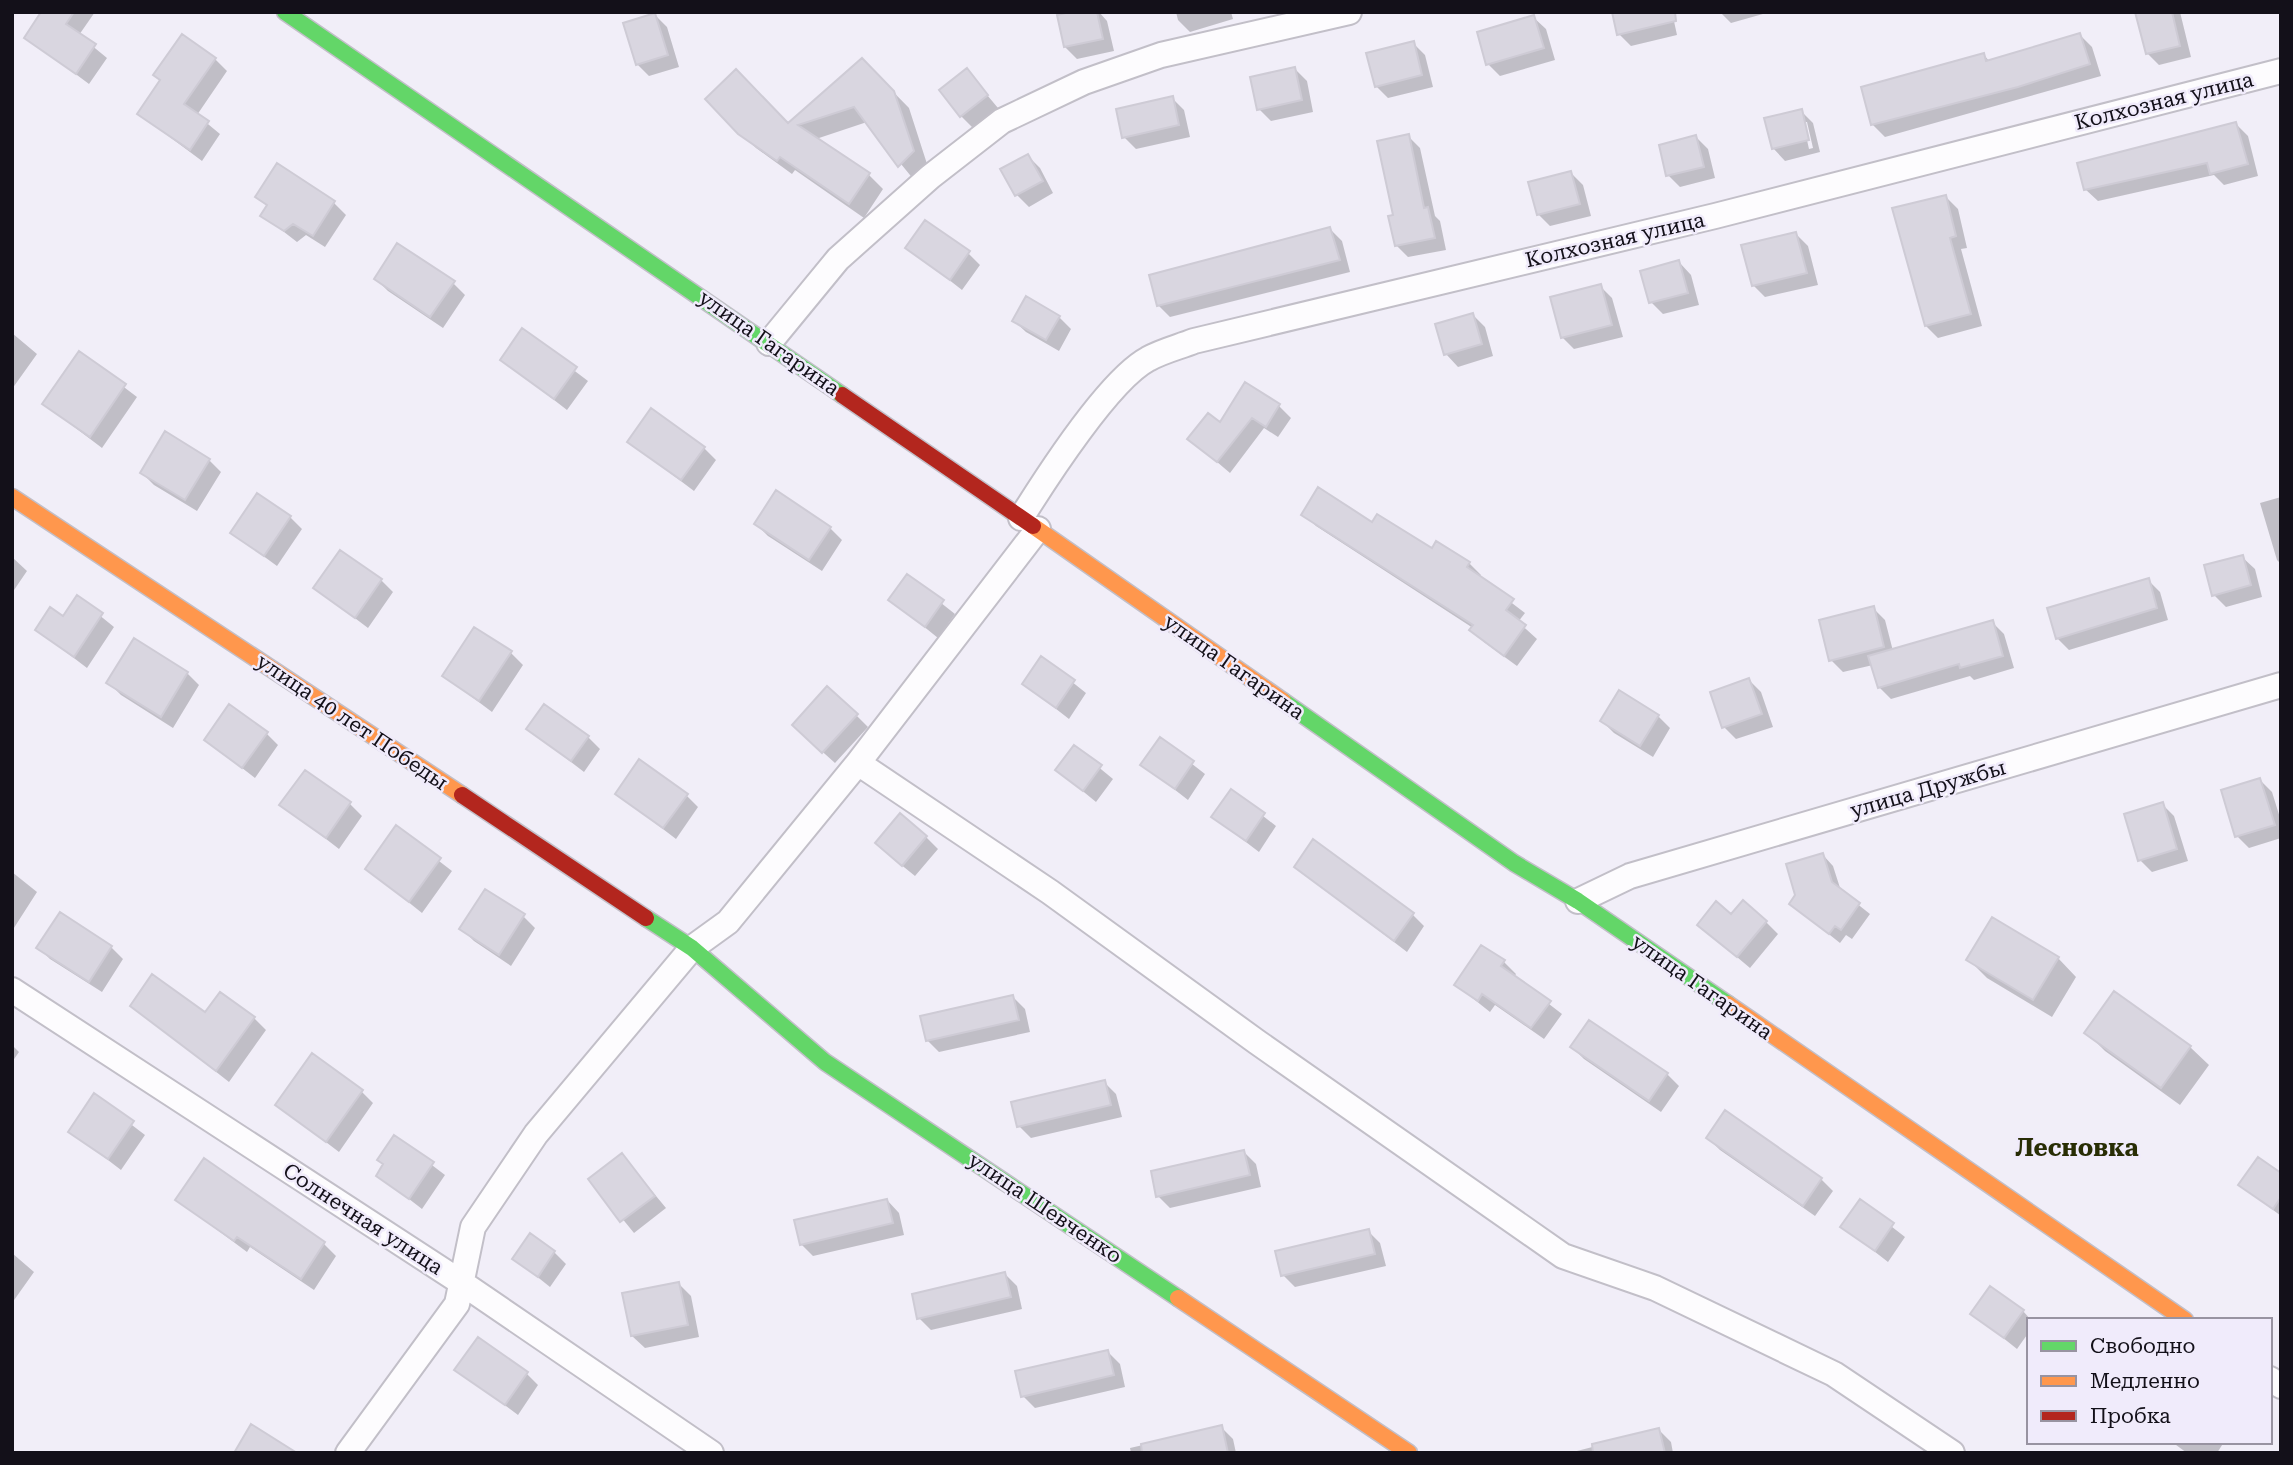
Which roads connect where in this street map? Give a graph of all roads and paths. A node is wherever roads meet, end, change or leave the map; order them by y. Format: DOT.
graph roads {
  1 [pos="285,12"];
  2 [pos="1349,12"];
  3 [pos="2281,71"];
  4 [pos="769,343"];
  5 [pos="12,497"];
  6 [pos="1030,523"];
  7 [pos="2281,685"];
  8 [pos="858,763"];
  9 [pos="1578,901"];
  10 [pos="692,948"];
  11 [pos="12,990"];
  12 [pos="462,1283"];
  13 [pos="2182,1318"];
  14 [pos="348,1453"];
  15 [pos="710,1453"];
  16 [pos="1409,1453"];
  17 [pos="1952,1453"];
  1 -- 4 [label="street, улица Гагарина"];
  2 -- 4 [label="street"];
  3 -- 6 [label="street, Колхозная улица"];
  4 -- 6 [label="street, улица Гагарина"];
  5 -- 10 [label="street, улица 40 лет Победы"];
  6 -- 8 [label="street, Колхозная улица"];
  6 -- 9 [label="street, улица Гагарина"];
  7 -- 9 [label="street, улица Дружбы"];
  8 -- 10 [label="street, Колхозная улица"];
  8 -- 17 [label="street"];
  9 -- 13 [label="street, улица Гагарина"];
  10 -- 12 [label="street, Колхозная улица"];
  10 -- 16 [label="street, улица Шевченко"];
  11 -- 12 [label="street, Солнечная улица"];
  12 -- 14 [label="street, Колхозная улица"];
  12 -- 15 [label="street, Солнечная улица"];
}
